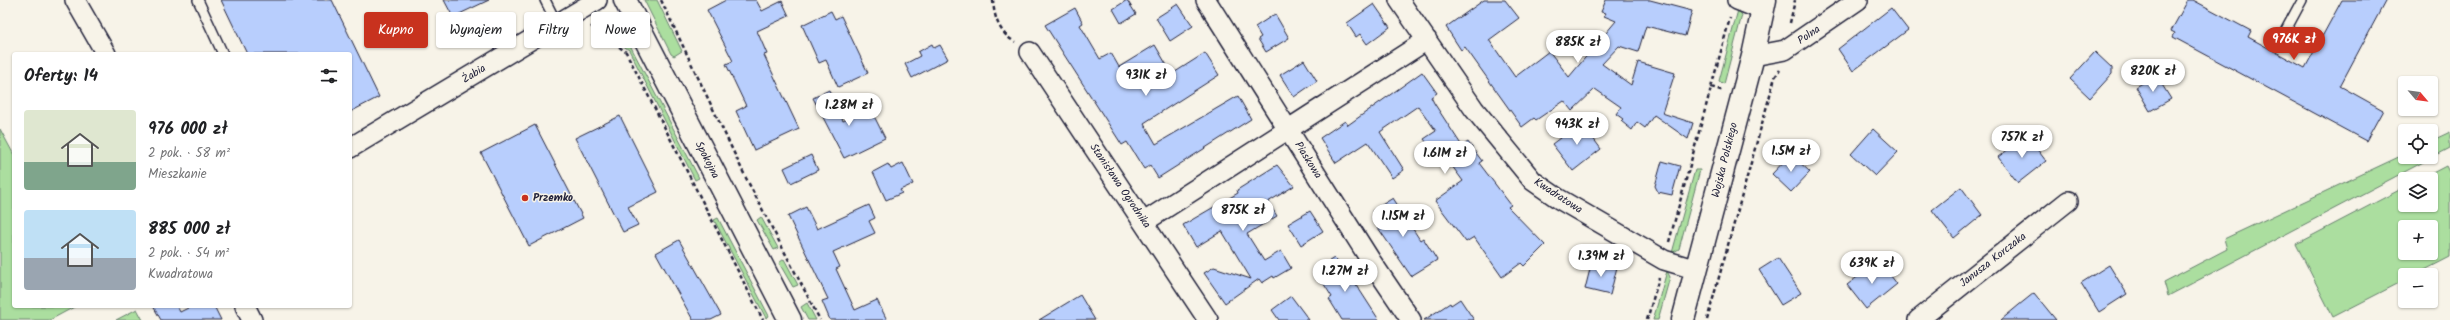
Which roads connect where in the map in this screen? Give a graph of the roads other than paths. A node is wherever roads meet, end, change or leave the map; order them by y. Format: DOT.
graph roads {
  1 [pos="75,0"];
  2 [pos="198,0"];
  3 [pos="545,0"];
  4 [pos="598,0"];
  5 [pos="626,0"];
  6 [pos="1206,0"];
  7 [pos="1399,0"];
  8 [pos="1858,0"];
  9 [pos="2302,0"];
  10 [pos="1764,5"];
  11 [pos="1734,7"];
  12 [pos="551,12"];
  13 [pos="578,12"];
  14 [pos="2281,39"];
  15 [pos="1427,40"];
  16 [pos="524,44"];
  17 [pos="105,52"];
  18 [pos="222,52"];
  19 [pos="1030,52"];
  20 [pos="1753,56"];
  21 [pos="1289,130"];
  22 [pos="352,147"];
  23 [pos="2068,201"];
  24 [pos="1144,222"];
  25 [pos="1697,270"];
  26 [pos="246,308"];
  27 [pos="252,320"];
  28 [pos="790,320"];
  29 [pos="1208,320"];
  30 [pos="1411,320"];
  31 [pos="1683,320"];
  32 [pos="1918,320"];
  1 -- 17 [label="street"];
  2 -- 18 [label="lane"];
  3 -- 12 [label="lane"];
  4 -- 13 [label="street, Żabia"];
  5 -- 28 [label="street, Spokojna"];
  6 -- 21 [label="street, Piaskowa"];
  7 -- 15 [label="street, Kwadratowa"];
  8 -- 20 [label="street, Polna"];
  9 -- 14 [label="lane"];
  10 -- 11 [label="street"];
  10 -- 20 [label="street, Wojska Polskiego"];
  15 -- 21 [label="street"];
  15 -- 25 [label="street, Kwadratowa"];
  16 -- 22 [label="street, Żabia"];
  19 -- 24 [label="street, Stanisława Ogrodnika"];
  20 -- 25 [label="street, Wojska Polskiego"];
  21 -- 24 [label="street"];
  21 -- 30 [label="street, Piaskowa"];
  23 -- 32 [label="street, Janusza Korczaka"];
  24 -- 29 [label="street, Stanisława Ogrodnika"];
  25 -- 31 [label="street, Wojska Polskiego"];
  26 -- 27 [label="street"];
}
